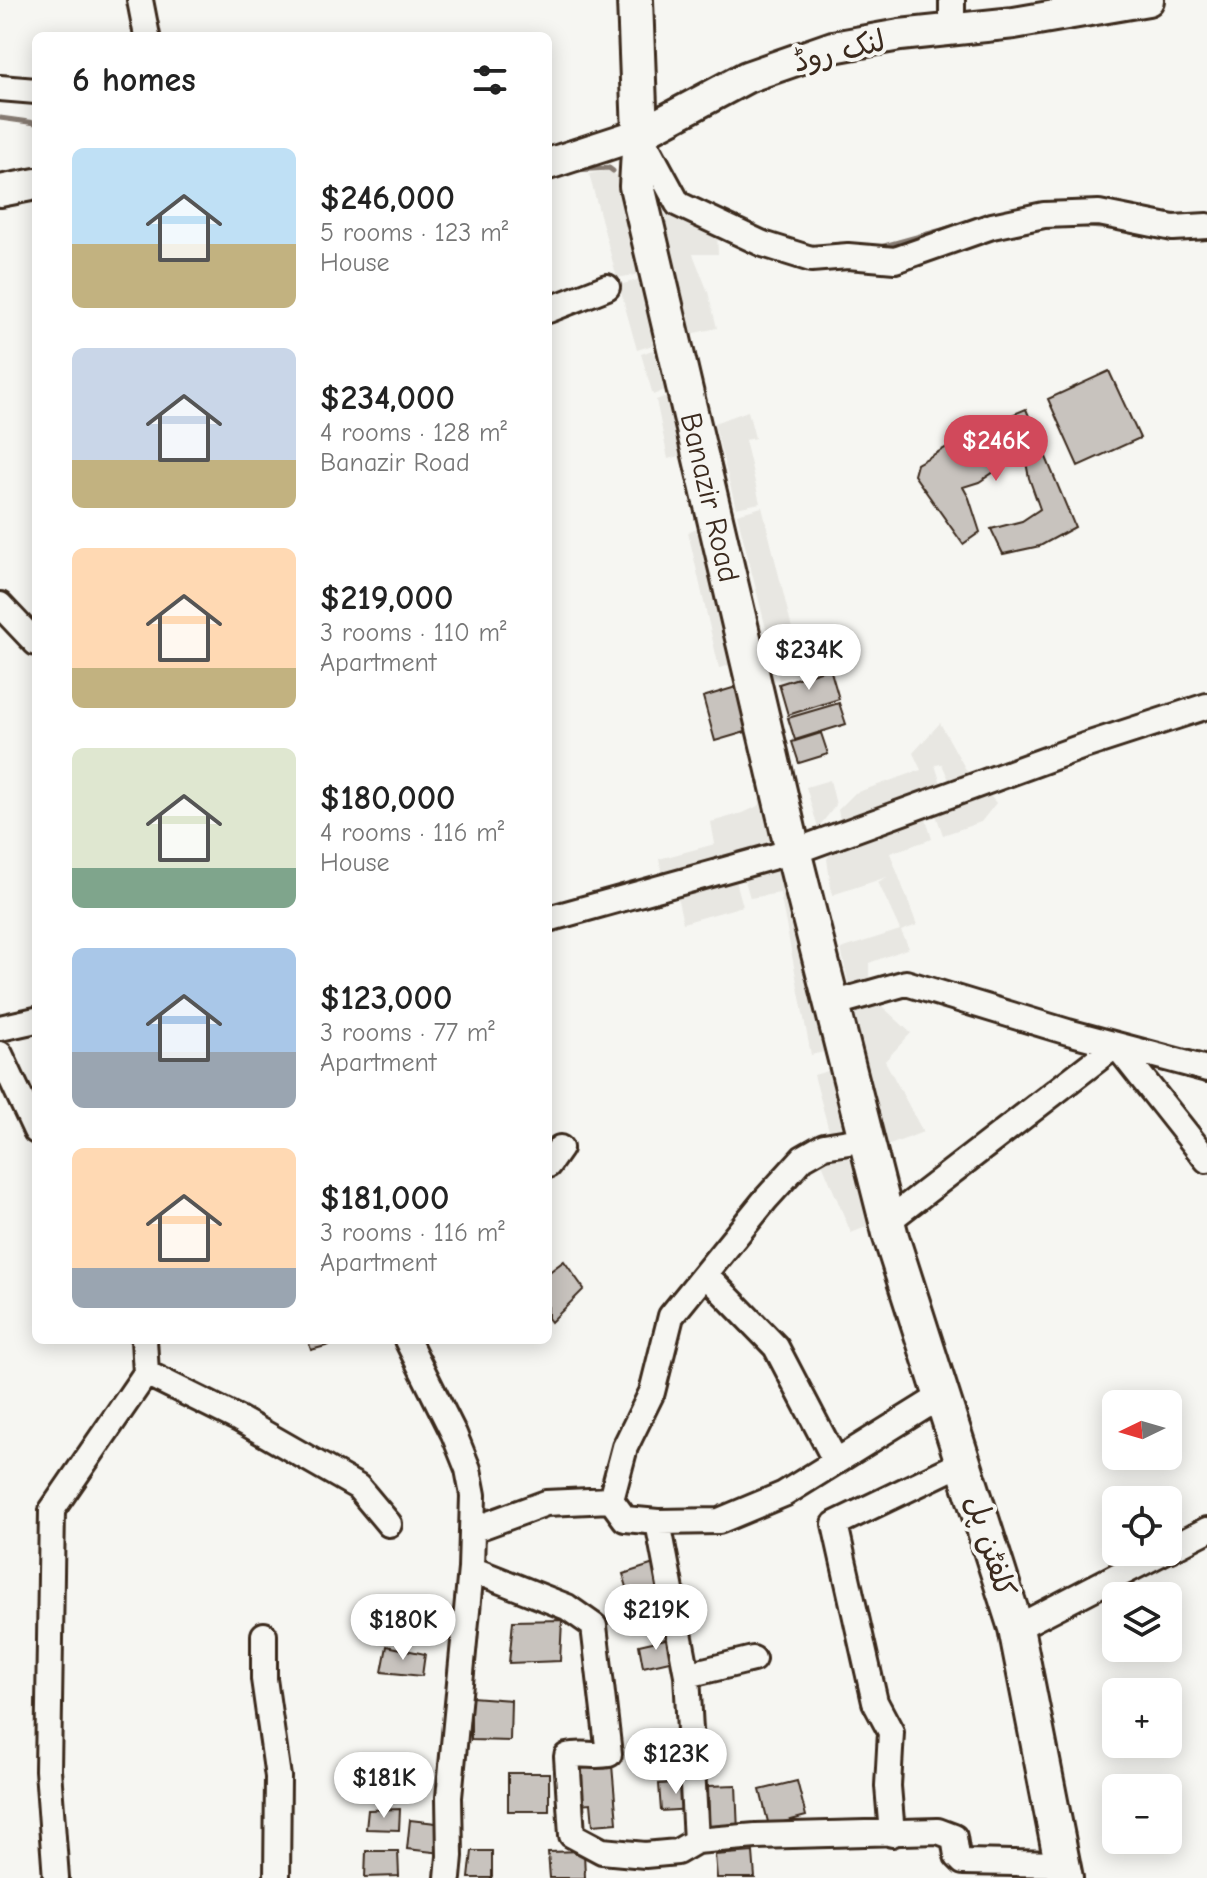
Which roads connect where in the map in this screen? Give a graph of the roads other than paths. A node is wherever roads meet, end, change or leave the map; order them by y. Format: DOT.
graph roads {
  1 [pos="140,0"];
  2 [pos="635,0"];
  3 [pos="1148,0"];
  4 [pos="952,15"];
  5 [pos="146,32"];
  6 [pos="0,88"];
  7 [pos="32,91"];
  8 [pos="640,134"];
  9 [pos="554,158"];
  10 [pos="32,185"];
  11 [pos="0,191"];
  12 [pos="1207,226"];
  13 [pos="607,287"];
  14 [pos="552,308"];
  15 [pos="0,605"];
  16 [pos="32,639"];
  17 [pos="1207,706"];
  18 [pos="793,851"];
  19 [pos="552,918"];
  20 [pos="832,1004"];
  21 [pos="32,1021"];
  22 [pos="0,1028"];
  23 [pos="1116,1045"];
  24 [pos="0,1054"];
  25 [pos="1207,1069"];
  26 [pos="32,1122"];
  27 [pos="867,1139"];
  28 [pos="1207,1160"];
  29 [pos="888,1221"];
  30 [pos="706,1275"];
  31 [pos="144,1344"];
  32 [pos="413,1344"];
  33 [pos="146,1373"];
  34 [pos="943,1395"];
  35 [pos="836,1462"];
  36 [pos="964,1462"];
  37 [pos="611,1500"];
  38 [pos="658,1522"];
  39 [pos="389,1524"];
  40 [pos="472,1530"];
  41 [pos="1207,1530"];
  42 [pos="1182,1543"];
  43 [pos="1137,1566"];
  44 [pos="471,1569"];
  45 [pos="1016,1628"];
  46 [pos="264,1635"];
  47 [pos="753,1659"];
  48 [pos="687,1675"];
  49 [pos="892,1834"];
  50 [pos="696,1841"];
  51 [pos="1064,1871"];
  52 [pos="56,1878"];
  53 [pos="277,1878"];
  54 [pos="448,1878"];
  1 -- 5 [label="street"];
  2 -- 8 [label="highway, Banazir Road"];
  3 -- 4 [label="main road, لنک روڈ"];
  4 -- 8 [label="main road, لنک روڈ"];
  6 -- 7 [label="street"];
  8 -- 9 [label="main road, لنک روڈ"];
  8 -- 12 [label="street"];
  8 -- 18 [label="highway, Banazir Road"];
  10 -- 11 [label="main road"];
  13 -- 14 [label="street"];
  15 -- 16 [label="street"];
  17 -- 18 [label="street"];
  18 -- 19 [label="street"];
  18 -- 20 [label="highway, Banazir Road"];
  20 -- 23 [label="street"];
  20 -- 27 [label="highway, Banazir Road"];
  21 -- 22 [label="street"];
  23 -- 25 [label="street"];
  23 -- 28 [label="street"];
  23 -- 29 [label="street"];
  24 -- 26 [label="street"];
  27 -- 29 [label="highway, Banazir Road"];
  27 -- 30 [label="street"];
  29 -- 34 [label="highway, کلفٹن پل"];
  30 -- 35 [label="street"];
  30 -- 37 [label="street"];
  31 -- 33 [label="street"];
  32 -- 40 [label="street"];
  33 -- 39 [label="street"];
  33 -- 52 [label="street"];
  34 -- 35 [label="street"];
  34 -- 36 [label="highway, کلفٹن پل"];
  35 -- 38 [label="street"];
  36 -- 45 [label="highway, کلفٹن پل"];
  36 -- 49 [label="street"];
  37 -- 38 [label="street"];
  37 -- 40 [label="street"];
  38 -- 48 [label="street"];
  40 -- 44 [label="street"];
  41 -- 42 [label="street"];
  43 -- 45 [label="street"];
  44 -- 50 [label="street"];
  44 -- 54 [label="street"];
  45 -- 51 [label="highway, کلفٹن پل"];
  46 -- 53 [label="street"];
  47 -- 48 [label="street"];
  48 -- 50 [label="street"];
  49 -- 50 [label="street"];
  49 -- 51 [label="street"];
}
